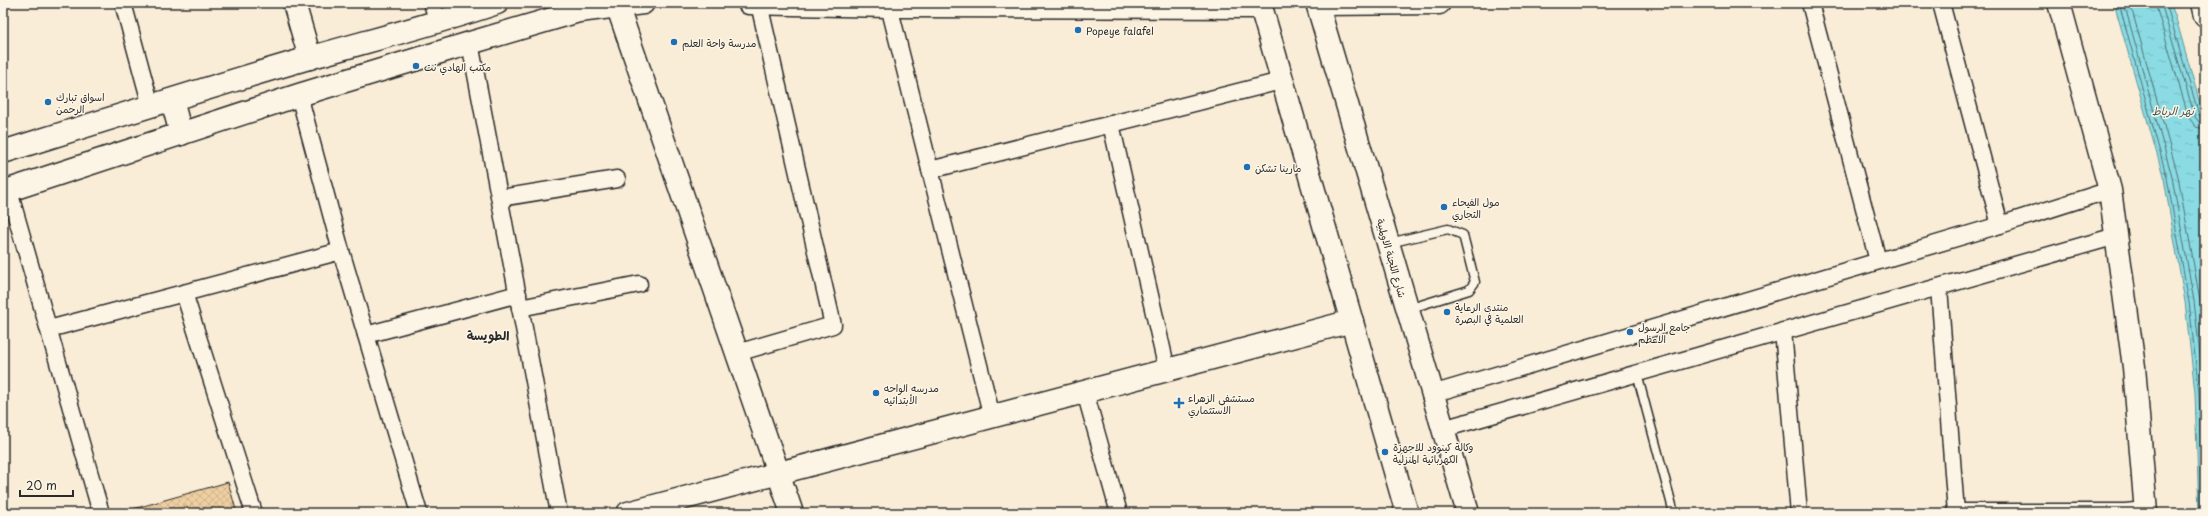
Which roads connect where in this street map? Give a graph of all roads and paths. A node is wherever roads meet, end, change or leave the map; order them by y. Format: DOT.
graph roads {
  1 [pos="123,3"];
  2 [pos="294,3"];
  3 [pos="497,3"];
  4 [pos="643,3"];
  5 [pos="754,3"];
  6 [pos="1439,3"];
  7 [pos="1810,3"];
  8 [pos="1941,3"];
  9 [pos="2059,3"];
  10 [pos="2202,3"];
  11 [pos="1317,4"];
  12 [pos="617,5"];
  13 [pos="1260,5"];
  14 [pos="889,6"];
  15 [pos="435,13"];
  16 [pos="2205,16"];
  17 [pos="470,43"];
  18 [pos="310,58"];
  19 [pos="1281,81"];
  20 [pos="299,95"];
  21 [pos="172,100"];
  22 [pos="151,106"];
  23 [pos="1111,124"];
  24 [pos="181,134"];
  25 [pos="3,152"];
  26 [pos="930,170"];
  27 [pos="617,179"];
  28 [pos="2110,190"];
  29 [pos="6,192"];
  30 [pos="500,198"];
  31 [pos="2000,225"];
  32 [pos="2116,236"];
  33 [pos="1388,243"];
  34 [pos="341,251"];
  35 [pos="1878,261"];
  36 [pos="639,284"];
  37 [pos="1939,287"];
  38 [pos="184,293"];
  39 [pos="519,301"];
  40 [pos="1408,309"];
  41 [pos="1352,321"];
  42 [pos="49,329"];
  43 [pos="1783,331"];
  44 [pos="366,335"];
  45 [pos="737,353"];
  46 [pos="1166,370"];
  47 [pos="1636,374"];
  48 [pos="1085,392"];
  49 [pos="1432,394"];
  50 [pos="992,416"];
  51 [pos="1443,429"];
  52 [pos="778,473"];
  53 [pos="2146,511"];
  54 [pos="1956,512"];
  55 [pos="101,513"];
  56 [pos="254,513"];
  57 [pos="419,513"];
  58 [pos="559,513"];
  59 [pos="628,513"];
  60 [pos="792,513"];
  61 [pos="1119,513"];
  62 [pos="1407,513"];
  63 [pos="1468,513"];
  64 [pos="1674,513"];
  65 [pos="1799,513"];
  1 -- 22 [label="street"];
  2 -- 18 [label="main road"];
  3 -- 15 [label="main road"];
  4 -- 12 [label="main road"];
  5 -- 14 [label="main road"];
  5 -- 45 [label="street"];
  6 -- 11 [label="main road"];
  7 -- 35 [label="street"];
  8 -- 31 [label="street"];
  9 -- 28 [label="main road"];
  10 -- 16 [label="main road"];
  11 -- 33 [label="main road, شارع اللجنة الاولمبية"];
  12 -- 17 [label="main road"];
  12 -- 45 [label="main road"];
  13 -- 14 [label="main road"];
  13 -- 19 [label="main road"];
  14 -- 26 [label="street"];
  15 -- 18 [label="main road"];
  17 -- 20 [label="main road"];
  17 -- 30 [label="street"];
  18 -- 21 [label="main road"];
  19 -- 23 [label="street"];
  19 -- 41 [label="main road"];
  20 -- 24 [label="main road"];
  20 -- 34 [label="street"];
  21 -- 22 [label="main road"];
  21 -- 24 [label="main road"];
  22 -- 25 [label="main road"];
  23 -- 26 [label="street"];
  23 -- 46 [label="street"];
  24 -- 29 [label="main road"];
  26 -- 50 [label="street"];
  27 -- 30 [label="street"];
  28 -- 31 [label="street"];
  28 -- 32 [label="main road"];
  29 -- 42 [label="street"];
  30 -- 39 [label="street"];
  31 -- 35 [label="street"];
  32 -- 37 [label="street"];
  32 -- 53 [label="main road"];
  33 -- 40 [label="main road, شارع اللجنة الاولمبية"];
  33 -- 40 [label="lane"];
  34 -- 38 [label="street"];
  34 -- 44 [label="street"];
  35 -- 49 [label="street"];
  36 -- 39 [label="street"];
  37 -- 43 [label="street"];
  37 -- 54 [label="street"];
  38 -- 42 [label="street"];
  38 -- 56 [label="street"];
  39 -- 44 [label="street"];
  39 -- 58 [label="street"];
  40 -- 49 [label="main road, شارع اللجنة الاولمبية"];
  41 -- 46 [label="main road"];
  41 -- 62 [label="main road"];
  42 -- 55 [label="street"];
  43 -- 47 [label="street"];
  43 -- 65 [label="street"];
  44 -- 57 [label="street"];
  45 -- 52 [label="main road"];
  46 -- 48 [label="main road"];
  47 -- 51 [label="street"];
  47 -- 64 [label="lane"];
  48 -- 50 [label="main road"];
  48 -- 61 [label="street"];
  49 -- 51 [label="main road, شارع اللجنة الاولمبية"];
  50 -- 52 [label="main road"];
  51 -- 63 [label="main road, شارع اللجنة الاولمبية"];
  52 -- 59 [label="main road"];
  52 -- 60 [label="main road"];
  53 -- 54 [label="street"];
}
